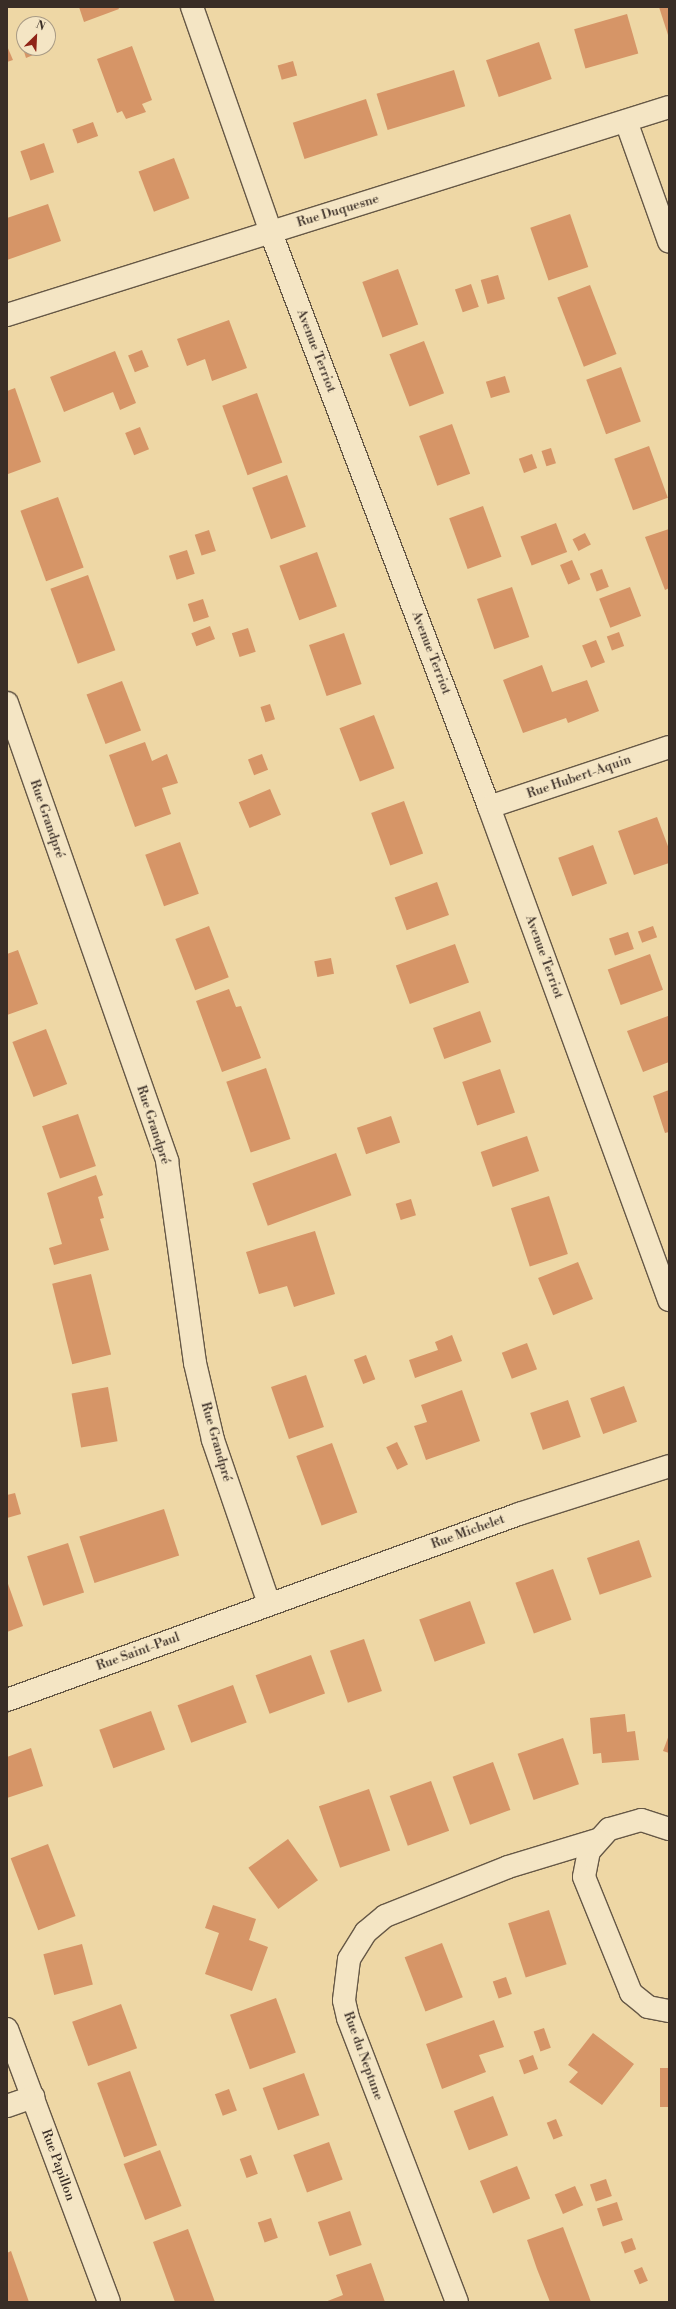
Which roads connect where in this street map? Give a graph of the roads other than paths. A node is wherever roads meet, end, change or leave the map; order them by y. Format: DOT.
graph roads {
  1 [pos="192,7"];
  2 [pos="669,107"];
  3 [pos="626,121"];
  4 [pos="271,232"];
  5 [pos="669,242"];
  6 [pos="7,315"];
  7 [pos="7,703"];
  8 [pos="669,747"];
  9 [pos="490,807"];
  10 [pos="669,1300"];
  11 [pos="669,1466"];
  12 [pos="269,1604"];
  13 [pos="7,1700"];
  14 [pos="669,1829"];
  15 [pos="597,1840"];
  16 [pos="669,2011"];
  17 [pos="7,2029"];
  18 [pos="33,2097"];
  19 [pos="7,2106"];
  20 [pos="109,2302"];
  21 [pos="457,2302"];
  1 -- 4 [label="street, Avenue Terriot"];
  2 -- 3 [label="street, Rue Duquesne"];
  3 -- 4 [label="street, Rue Duquesne"];
  3 -- 5 [label="street"];
  4 -- 6 [label="street, Rue Duquesne"];
  4 -- 9 [label="street, Avenue Terriot"];
  7 -- 12 [label="street, Rue Grandpré"];
  8 -- 9 [label="street, Rue Hubert-Aquin"];
  9 -- 10 [label="street, Avenue Terriot"];
  11 -- 12 [label="street, Rue Michelet"];
  12 -- 13 [label="street, Rue Saint-Paul"];
  14 -- 15 [label="street, Rue du Neptune"];
  15 -- 16 [label="street, Rue du Neptune"];
  15 -- 21 [label="street, Rue du Neptune"];
  17 -- 18 [label="street, Rue Papillon"];
  18 -- 19 [label="street"];
  18 -- 20 [label="street, Rue Papillon"];
}
